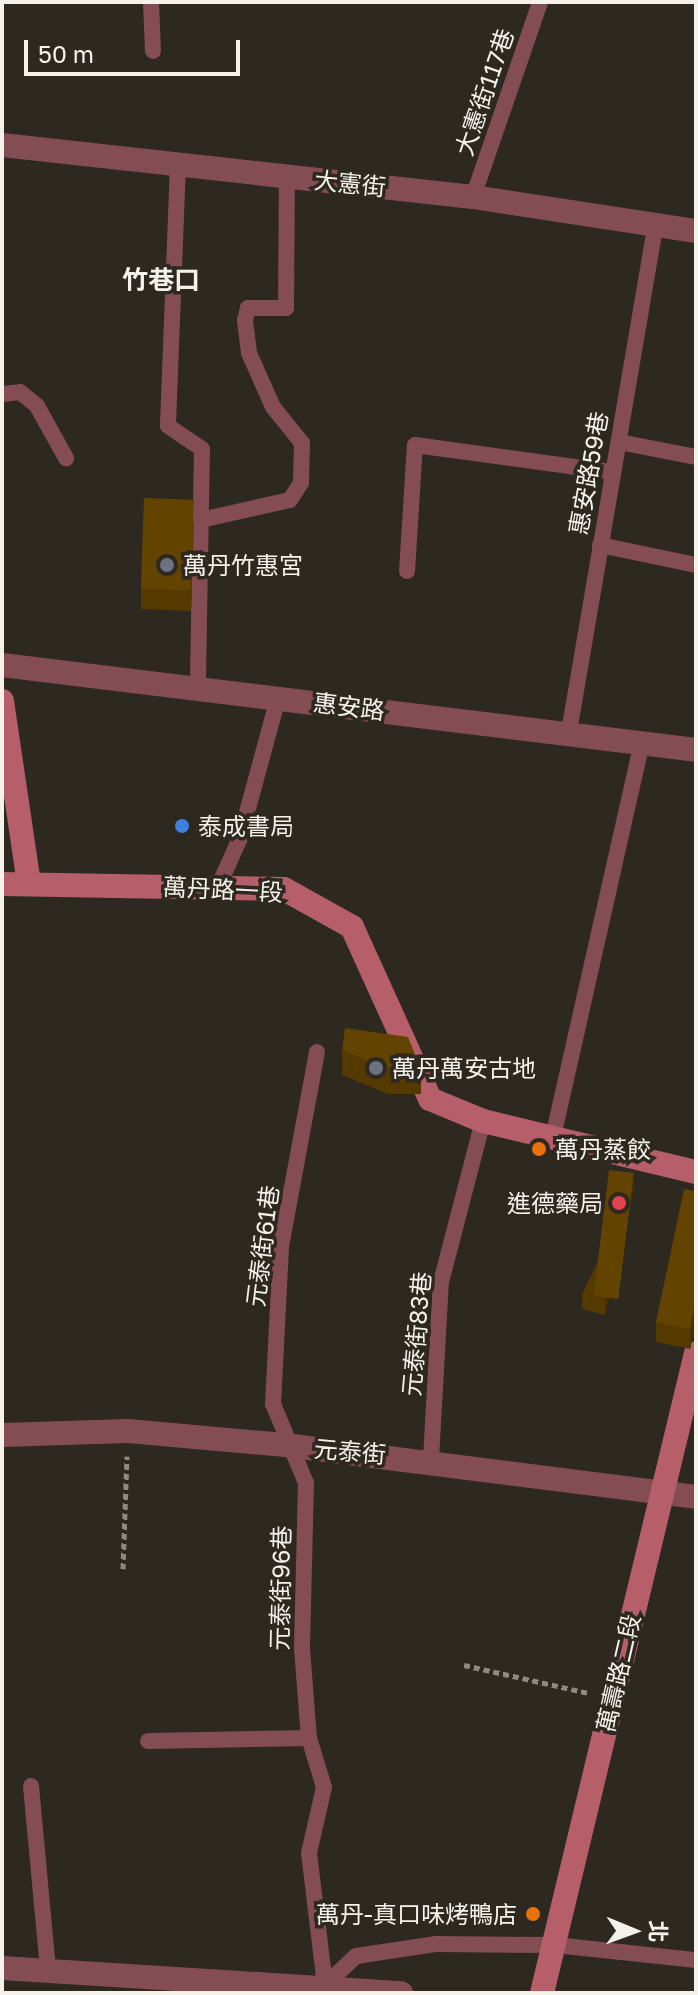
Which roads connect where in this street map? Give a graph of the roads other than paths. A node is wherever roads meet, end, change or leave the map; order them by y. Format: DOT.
graph roads {
  1 [pos="151,2"];
  2 [pos="540,2"];
  3 [pos="153,51"];
  4 [pos="2,145"];
  5 [pos="178,164"];
  6 [pos="287,177"];
  7 [pos="473,197"];
  8 [pos="656,222"];
  9 [pos="696,231"];
  10 [pos="2,394"];
  11 [pos="619,442"];
  12 [pos="696,457"];
  13 [pos="66,458"];
  14 [pos="613,472"];
  15 [pos="201,520"];
  16 [pos="600,545"];
  17 [pos="696,565"];
  18 [pos="407,571"];
  19 [pos="2,665"];
  20 [pos="198,688"];
  21 [pos="278,698"];
  22 [pos="2,701"];
  23 [pos="569,732"];
  24 [pos="642,742"];
  25 [pos="696,750"];
  26 [pos="29,883"];
  27 [pos="2,884"];
  28 [pos="219,885"];
  29 [pos="317,1052"];
  30 [pos="483,1121"];
  31 [pos="553,1137"];
  32 [pos="696,1172"];
  33 [pos="696,1353"];
  34 [pos="2,1435"];
  35 [pos="285,1445"];
  36 [pos="431,1459"];
  37 [pos="661,1490"];
  38 [pos="696,1497"];
  39 [pos="309,1738"];
  40 [pos="148,1741"];
  41 [pos="31,1786"];
  42 [pos="555,1945"];
  43 [pos="696,1960"];
  44 [pos="2,1968"];
  45 [pos="48,1970"];
  46 [pos="325,1985"];
  47 [pos="401,1993"];
  48 [pos="542,1993"];
  1 -- 3 [label="lane"];
  2 -- 7 [label="lane, 大憲街117巷"];
  4 -- 5 [label="street, 大憲街"];
  5 -- 6 [label="street, 大憲街"];
  5 -- 15 [label="lane"];
  6 -- 7 [label="street, 大憲街"];
  6 -- 15 [label="lane"];
  7 -- 8 [label="street, 大憲街"];
  8 -- 9 [label="street, 大憲街"];
  8 -- 11 [label="lane, 惠安路59巷"];
  10 -- 13 [label="lane"];
  11 -- 12 [label="lane"];
  11 -- 14 [label="lane, 惠安路59巷"];
  14 -- 16 [label="lane, 惠安路59巷"];
  14 -- 18 [label="lane"];
  15 -- 20 [label="lane"];
  16 -- 17 [label="lane"];
  16 -- 23 [label="lane, 惠安路59巷"];
  19 -- 20 [label="street, 惠安路"];
  20 -- 21 [label="street, 惠安路"];
  21 -- 23 [label="street, 惠安路"];
  21 -- 28 [label="lane"];
  22 -- 26 [label="street"];
  23 -- 24 [label="street, 惠安路"];
  24 -- 25 [label="street, 惠安路"];
  24 -- 31 [label="lane"];
  26 -- 27 [label="street, 萬丹路一段"];
  26 -- 28 [label="street, 萬丹路一段"];
  28 -- 30 [label="street, 萬丹路一段"];
  29 -- 35 [label="lane, 元泰街61巷"];
  30 -- 31 [label="street, 萬丹路一段"];
  30 -- 36 [label="lane, 元泰街83巷"];
  31 -- 32 [label="street, 萬丹路一段"];
  33 -- 37 [label="street, 萬壽路二段"];
  34 -- 35 [label="street, 元泰街"];
  35 -- 36 [label="street, 元泰街"];
  35 -- 39 [label="lane, 元泰街96巷"];
  36 -- 37 [label="street, 元泰街"];
  37 -- 38 [label="street, 元泰街"];
  37 -- 42 [label="street, 萬壽路二段"];
  39 -- 40 [label="lane"];
  39 -- 46 [label="lane, 元泰街96巷"];
  41 -- 45 [label="lane"];
  42 -- 43 [label="lane"];
  42 -- 46 [label="lane"];
  42 -- 48 [label="street, 萬壽路二段"];
  44 -- 45 [label="street"];
  45 -- 46 [label="street"];
  46 -- 47 [label="street"];
}
